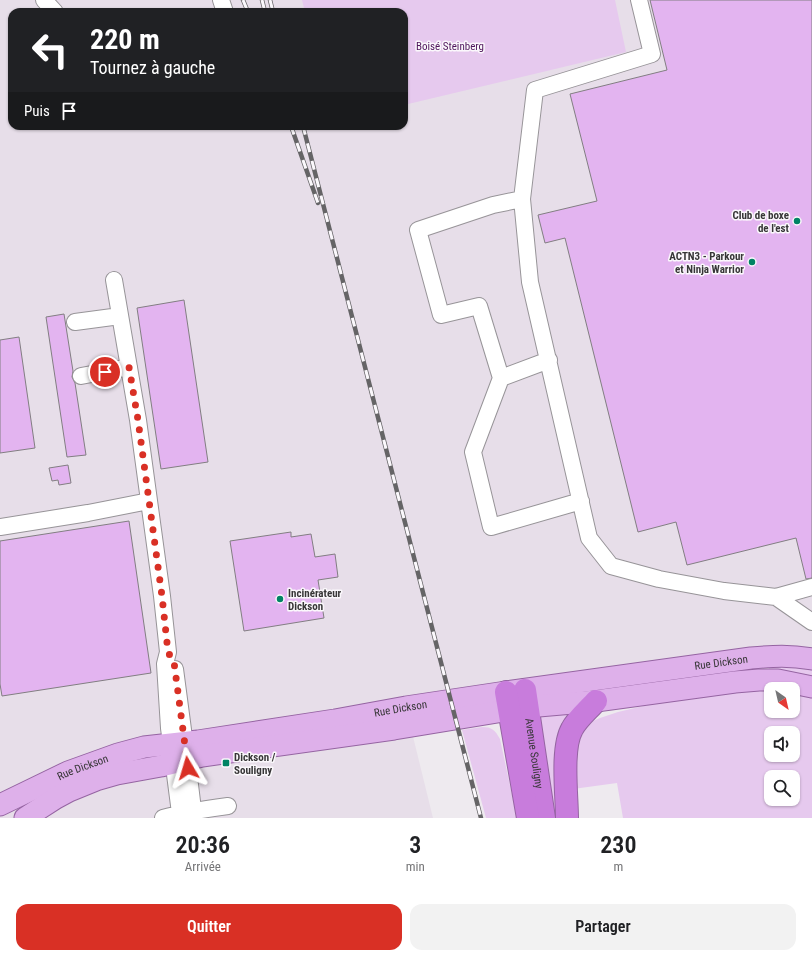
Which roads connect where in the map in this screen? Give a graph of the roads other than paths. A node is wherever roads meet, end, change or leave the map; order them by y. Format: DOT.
graph roads {
  1 [pos="44,0"];
  2 [pos="639,0"];
  3 [pos="51,8"];
  4 [pos="522,199"];
  5 [pos="114,280"];
  6 [pos="120,316"];
  7 [pos="75,322"];
  8 [pos="549,360"];
  9 [pos="129,367"];
  10 [pos="81,376"];
  11 [pos="501,378"];
  12 [pos="149,501"];
  13 [pos="580,501"];
  14 [pos="0,527"];
  15 [pos="812,587"];
  16 [pos="776,597"];
  17 [pos="812,622"];
  18 [pos="812,659"];
  19 [pos="812,687"];
  20 [pos="517,700"];
  21 [pos="596,701"];
  22 [pos="179,752"];
  23 [pos="86,765"];
  24 [pos="0,805"];
  25 [pos="228,806"];
  26 [pos="189,814"];
  27 [pos="2,818"];
  28 [pos="26,818"];
  29 [pos="162,818"];
  30 [pos="528,818"];
  31 [pos="544,818"];
  32 [pos="567,818"];
  1 -- 3 [label="lane"];
  2 -- 4 [label="lane"];
  4 -- 8 [label="lane"];
  4 -- 11 [label="lane"];
  5 -- 6 [label="lane"];
  6 -- 7 [label="lane"];
  6 -- 9 [label="lane"];
  8 -- 11 [label="lane"];
  8 -- 13 [label="lane"];
  9 -- 10 [label="lane"];
  9 -- 12 [label="lane"];
  11 -- 13 [label="lane"];
  12 -- 14 [label="lane"];
  12 -- 22 [label="lane"];
  13 -- 16 [label="lane"];
  15 -- 16 [label="lane"];
  16 -- 17 [label="lane"];
  18 -- 20 [label="main road, Rue Dickson"];
  19 -- 21 [label="main road, Rue Dickson"];
  20 -- 21 [label="main road, Rue Dickson"];
  20 -- 22 [label="main road, Rue Dickson"];
  20 -- 30 [label="highway, Avenue Souligny"];
  20 -- 31 [label="highway, Avenue Souligny"];
  21 -- 32 [label="highway"];
  22 -- 23 [label="main road, Rue Dickson"];
  22 -- 26 [label="lane"];
  22 -- 28 [label="main road, Rue Dickson"];
  23 -- 24 [label="main road, Rue Dickson"];
  23 -- 27 [label="main road"];
  25 -- 26 [label="lane"];
  26 -- 29 [label="lane"];
}
